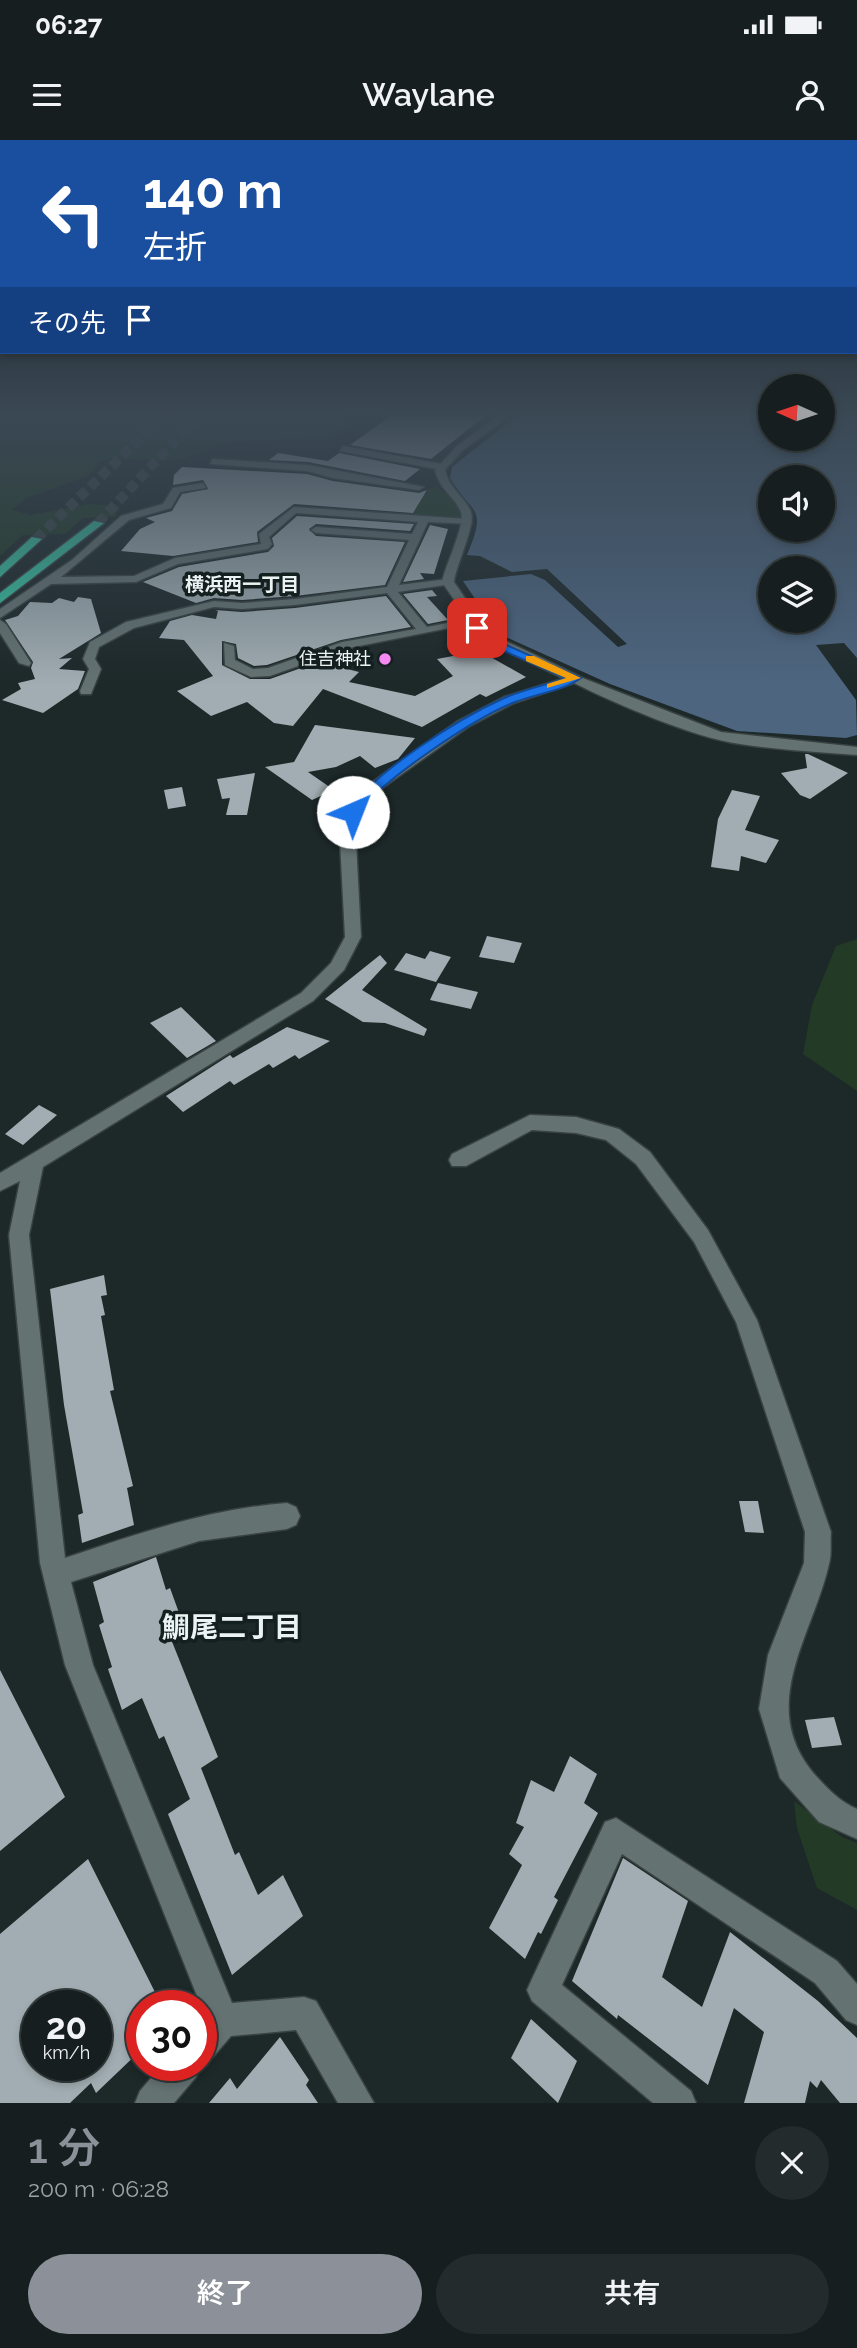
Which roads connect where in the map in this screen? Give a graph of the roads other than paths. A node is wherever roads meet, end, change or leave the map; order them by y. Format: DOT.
graph roads {
  1 [pos="169,503"];
  2 [pos="460,503"];
  3 [pos="424,519"];
  4 [pos="467,522"];
  5 [pos="98,523"];
  6 [pos="316,530"];
  7 [pos="416,537"];
  8 [pos="36,539"];
  9 [pos="0,573"];
  10 [pos="48,581"];
  11 [pos="448,582"];
  12 [pos="391,591"];
  13 [pos="0,599"];
  14 [pos="0,614"];
  15 [pos="473,622"];
  16 [pos="0,624"];
  17 [pos="424,631"];
  18 [pos="228,646"];
  19 [pos="25,663"];
  20 [pos="575,678"];
  21 [pos="86,691"];
  22 [pos="857,751"];
  23 [pos="459,1160"];
  24 [pos="33,1165"];
  25 [pos="0,1183"];
  26 [pos="288,1516"];
  27 [pos="56,1574"];
  28 [pos="857,1824"];
  29 [pos="857,2009"];
  30 [pos="223,2020"];
  31 [pos="217,2027"];
  32 [pos="171,2081"];
  33 [pos="152,2103"];
  34 [pos="357,2103"];
  35 [pos="679,2103"];
  1 -- 10 [label="street"];
  2 -- 4 [label="street"];
  3 -- 4 [label="street"];
  3 -- 7 [label="street"];
  3 -- 10 [label="street"];
  4 -- 11 [label="street"];
  5 -- 13 [label="highway"];
  6 -- 7 [label="street"];
  7 -- 12 [label="street"];
  8 -- 9 [label="highway"];
  10 -- 14 [label="street"];
  11 -- 12 [label="street"];
  11 -- 15 [label="street"];
  12 -- 17 [label="street"];
  12 -- 21 [label="street"];
  15 -- 17 [label="street"];
  15 -- 20 [label="street"];
  16 -- 19 [label="street"];
  17 -- 18 [label="street"];
  20 -- 22 [label="street"];
  20 -- 24 [label="street"];
  23 -- 28 [label="street"];
  24 -- 25 [label="street"];
  24 -- 27 [label="street"];
  26 -- 27 [label="street"];
  27 -- 30 [label="street"];
  29 -- 35 [label="street"];
  30 -- 31 [label="street"];
  30 -- 34 [label="street"];
  32 -- 33 [label="street"];
}
